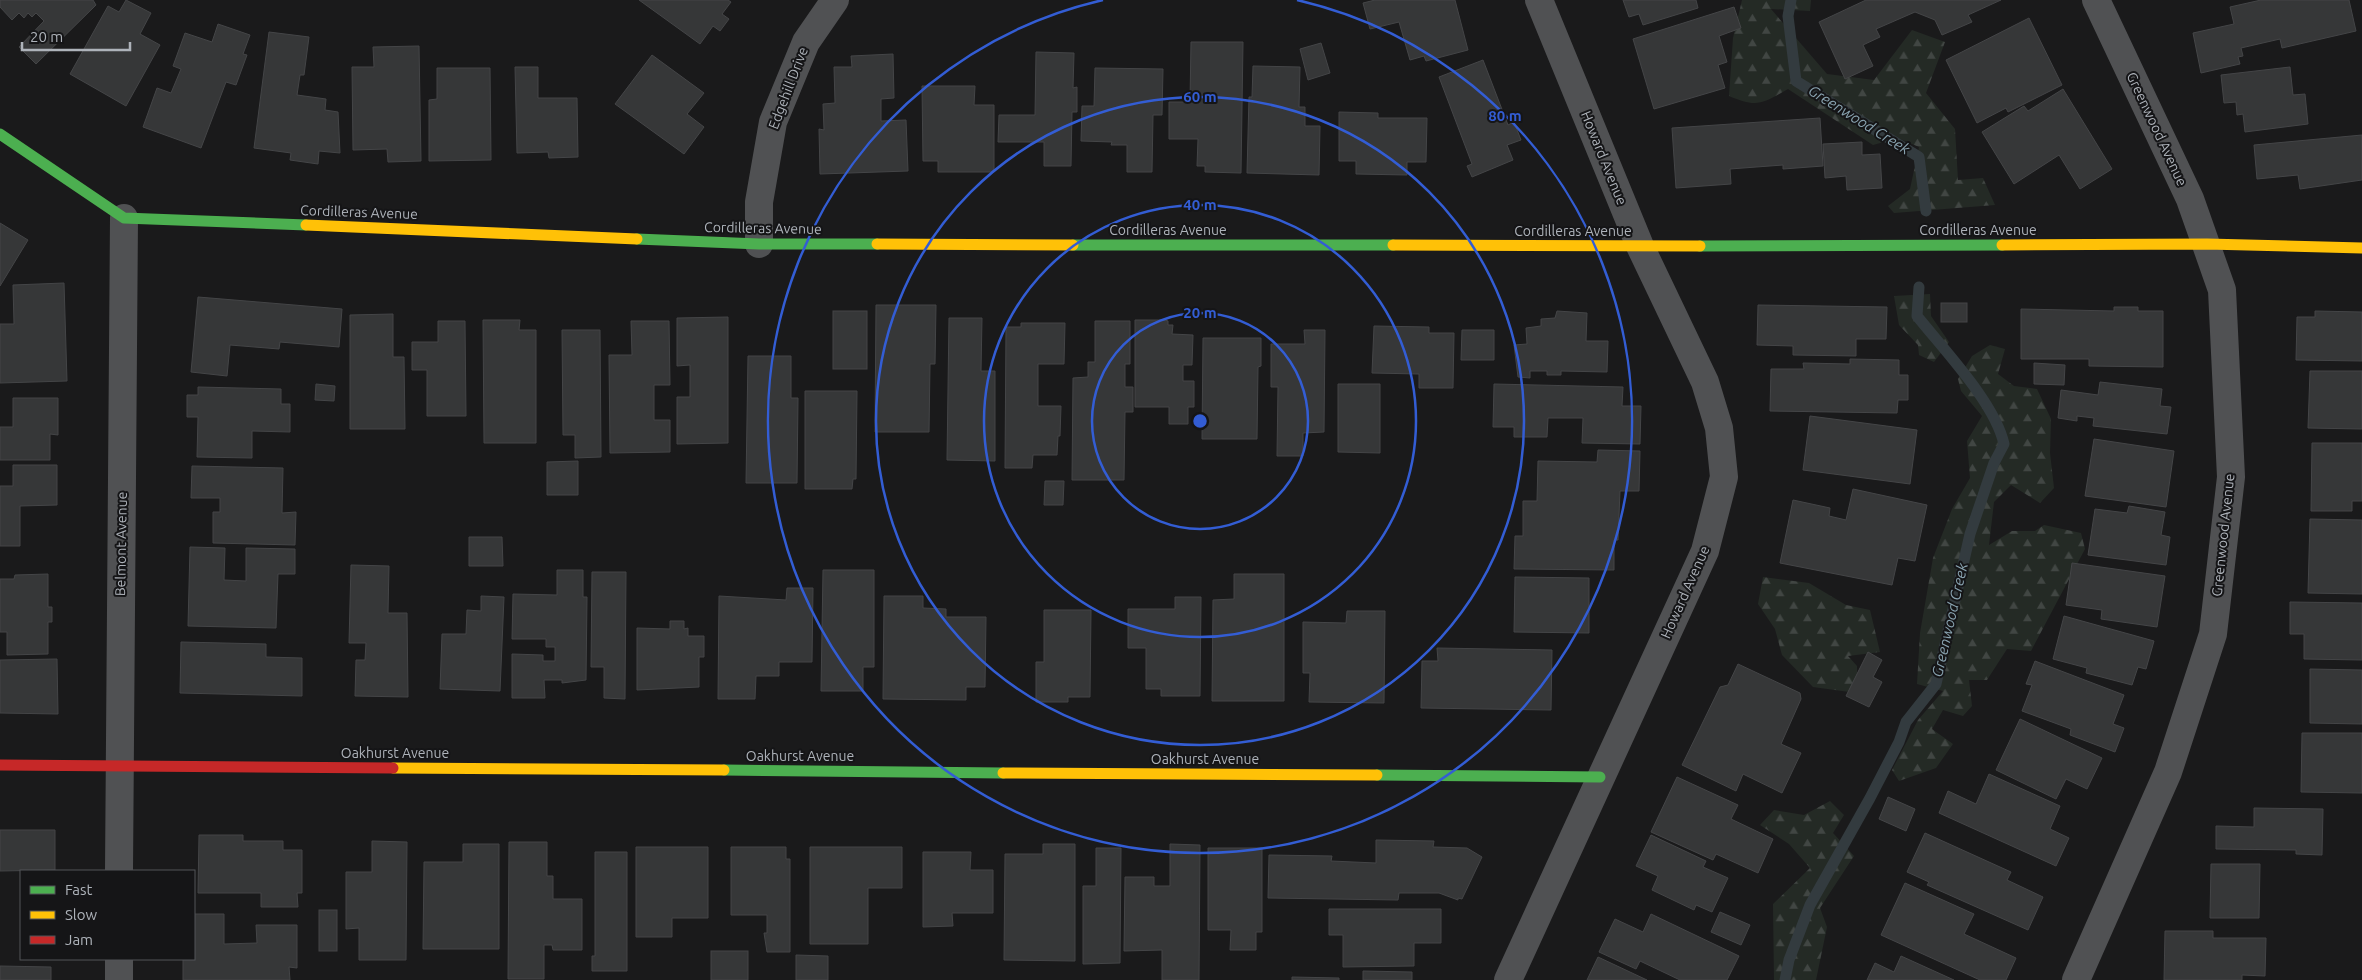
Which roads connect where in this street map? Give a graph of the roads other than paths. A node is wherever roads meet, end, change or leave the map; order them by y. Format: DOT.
graph roads {
  1 [pos="835,0"];
  2 [pos="1539,0"];
  3 [pos="2096,0"];
  4 [pos="0,134"];
  5 [pos="124,218"];
  6 [pos="759,244"];
  7 [pos="2207,244"];
  8 [pos="1640,246"];
  9 [pos="2362,248"];
  10 [pos="0,765"];
  11 [pos="119,766"];
  12 [pos="1600,777"];
  13 [pos="119,870"];
  14 [pos="119,960"];
  15 [pos="119,980"];
  16 [pos="1508,980"];
  17 [pos="2076,980"];
  1 -- 6 [label="street, Edgehill Drive"];
  2 -- 8 [label="street, Howard Avenue"];
  3 -- 7 [label="street, Greenwood Avenue"];
  4 -- 5 [label="street"];
  5 -- 6 [label="street, Cordilleras Avenue"];
  5 -- 11 [label="street, Belmont Avenue"];
  6 -- 8 [label="street, Cordilleras Avenue"];
  7 -- 8 [label="street, Cordilleras Avenue"];
  7 -- 9 [label="street, Cordilleras Avenue"];
  7 -- 17 [label="street, Greenwood Avenue"];
  8 -- 12 [label="street, Howard Avenue"];
  10 -- 11 [label="street, Oakhurst Avenue"];
  11 -- 12 [label="street, Oakhurst Avenue"];
  11 -- 13 [label="street, Belmont Avenue"];
  12 -- 16 [label="street, Howard Avenue"];
  14 -- 15 [label="street"];
}
